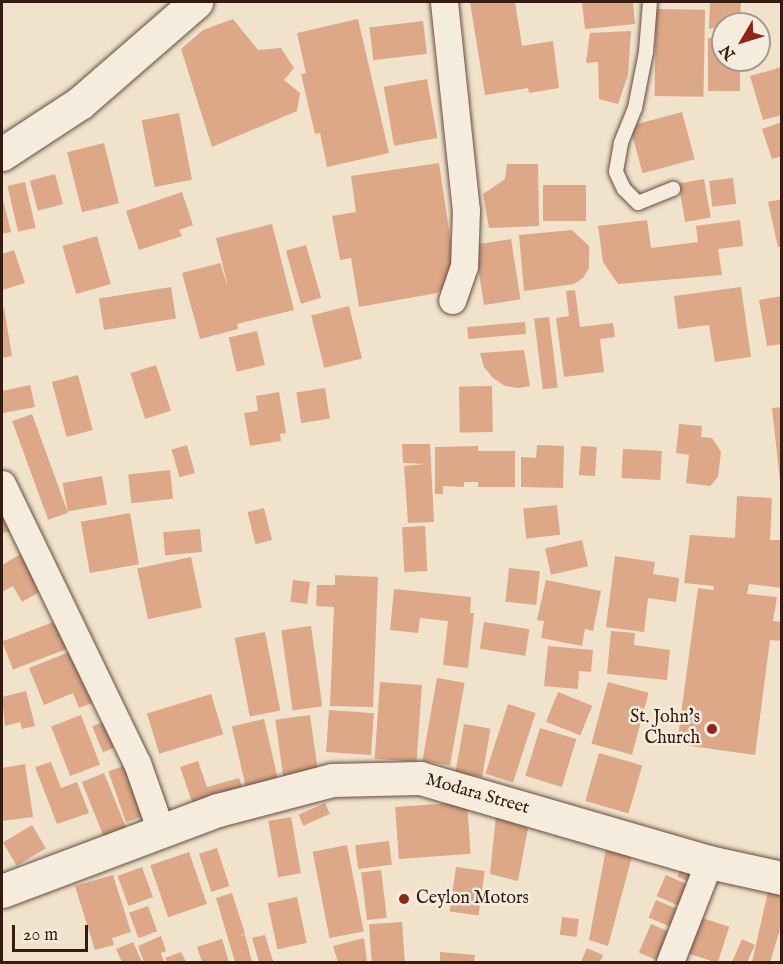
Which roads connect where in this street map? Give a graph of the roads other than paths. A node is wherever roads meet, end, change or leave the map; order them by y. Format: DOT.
graph roads {
  1 [pos="196,2"];
  2 [pos="444,2"];
  3 [pos="650,2"];
  4 [pos="2,154"];
  5 [pos="673,189"];
  6 [pos="452,300"];
  7 [pos="2,484"];
  8 [pos="161,831"];
  9 [pos="709,862"];
  10 [pos="782,878"];
  11 [pos="2,891"];
  12 [pos="670,963"];
  1 -- 4 [label="street"];
  2 -- 6 [label="street"];
  3 -- 5 [label="lane"];
  7 -- 8 [label="street"];
  8 -- 9 [label="street, Modara Street"];
  8 -- 11 [label="street, Modara Street"];
  9 -- 10 [label="street, Modara Street"];
  9 -- 12 [label="street"];
}
